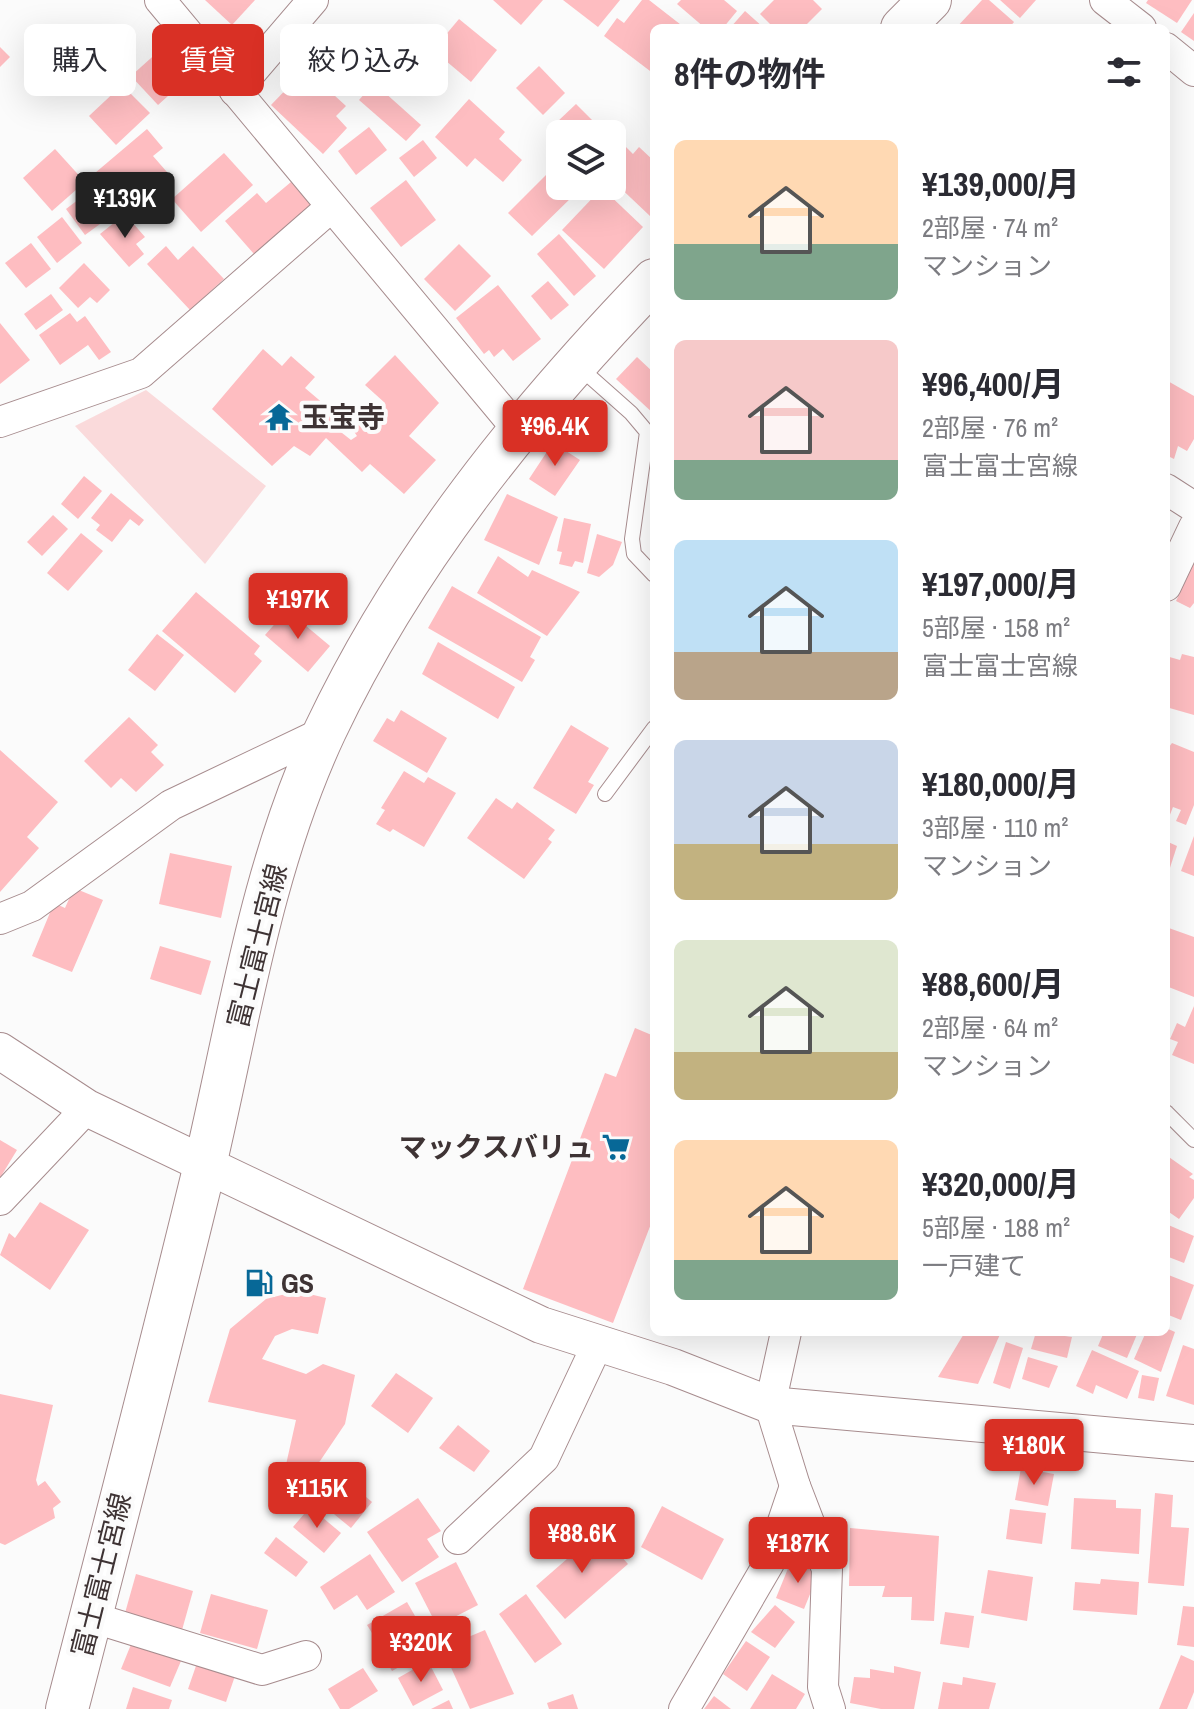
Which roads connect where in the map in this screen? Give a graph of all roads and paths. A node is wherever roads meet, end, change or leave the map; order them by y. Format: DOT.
graph roads {
  1 [pos="160,0"];
  2 [pos="313,0"];
  3 [pos="930,0"];
  4 [pos="1105,0"];
  5 [pos="180,24"];
  6 [pos="906,24"];
  7 [pos="1136,24"];
  8 [pos="1170,51"];
  9 [pos="264,57"];
  10 [pos="1194,71"];
  11 [pos="239,96"];
  12 [pos="330,208"];
  13 [pos="650,284"];
  14 [pos="576,365"];
  15 [pos="0,422"];
  16 [pos="518,430"];
  17 [pos="1170,492"];
  18 [pos="1194,507"];
  19 [pos="1194,527"];
  20 [pos="650,571"];
  21 [pos="1170,578"];
  22 [pos="324,732"];
  23 [pos="650,733"];
  24 [pos="605,794"];
  25 [pos="0,919"];
  26 [pos="0,1051"];
  27 [pos="87,1108"];
  28 [pos="1170,1116"];
  29 [pos="1194,1140"];
  30 [pos="205,1165"];
  31 [pos="0,1200"];
  32 [pos="785,1336"];
  33 [pos="598,1343"];
  34 [pos="770,1405"];
  35 [pos="1194,1443"];
  36 [pos="795,1486"];
  37 [pos="458,1539"];
  38 [pos="91,1617"];
  39 [pos="306,1656"];
  40 [pos="67,1709"];
  41 [pos="684,1709"];
  42 [pos="830,1709"];
  1 -- 5 [label="street"];
  2 -- 9 [label="street"];
  3 -- 6 [label="main road"];
  4 -- 7 [label="street"];
  8 -- 10 [label="street"];
  11 -- 12 [label="street"];
  12 -- 15 [label="street"];
  12 -- 16 [label="street"];
  13 -- 14 [label="main road, 富士富士宮線"];
  14 -- 16 [label="main road, 富士富士宮線"];
  14 -- 20 [label="lane"];
  16 -- 22 [label="main road, 富士富士宮線"];
  17 -- 18 [label="street"];
  19 -- 21 [label="street"];
  22 -- 25 [label="street"];
  22 -- 30 [label="main road, 富士富士宮線"];
  23 -- 24 [label="lane"];
  26 -- 27 [label="street"];
  27 -- 30 [label="street"];
  27 -- 31 [label="street"];
  28 -- 29 [label="lane"];
  30 -- 33 [label="street"];
  30 -- 38 [label="main road, 富士富士宮線"];
  32 -- 34 [label="street"];
  33 -- 34 [label="street"];
  33 -- 37 [label="street"];
  34 -- 35 [label="street"];
  34 -- 36 [label="street"];
  36 -- 41 [label="street"];
  36 -- 42 [label="street"];
  38 -- 39 [label="street"];
  38 -- 40 [label="main road, 富士富士宮線"];
}
